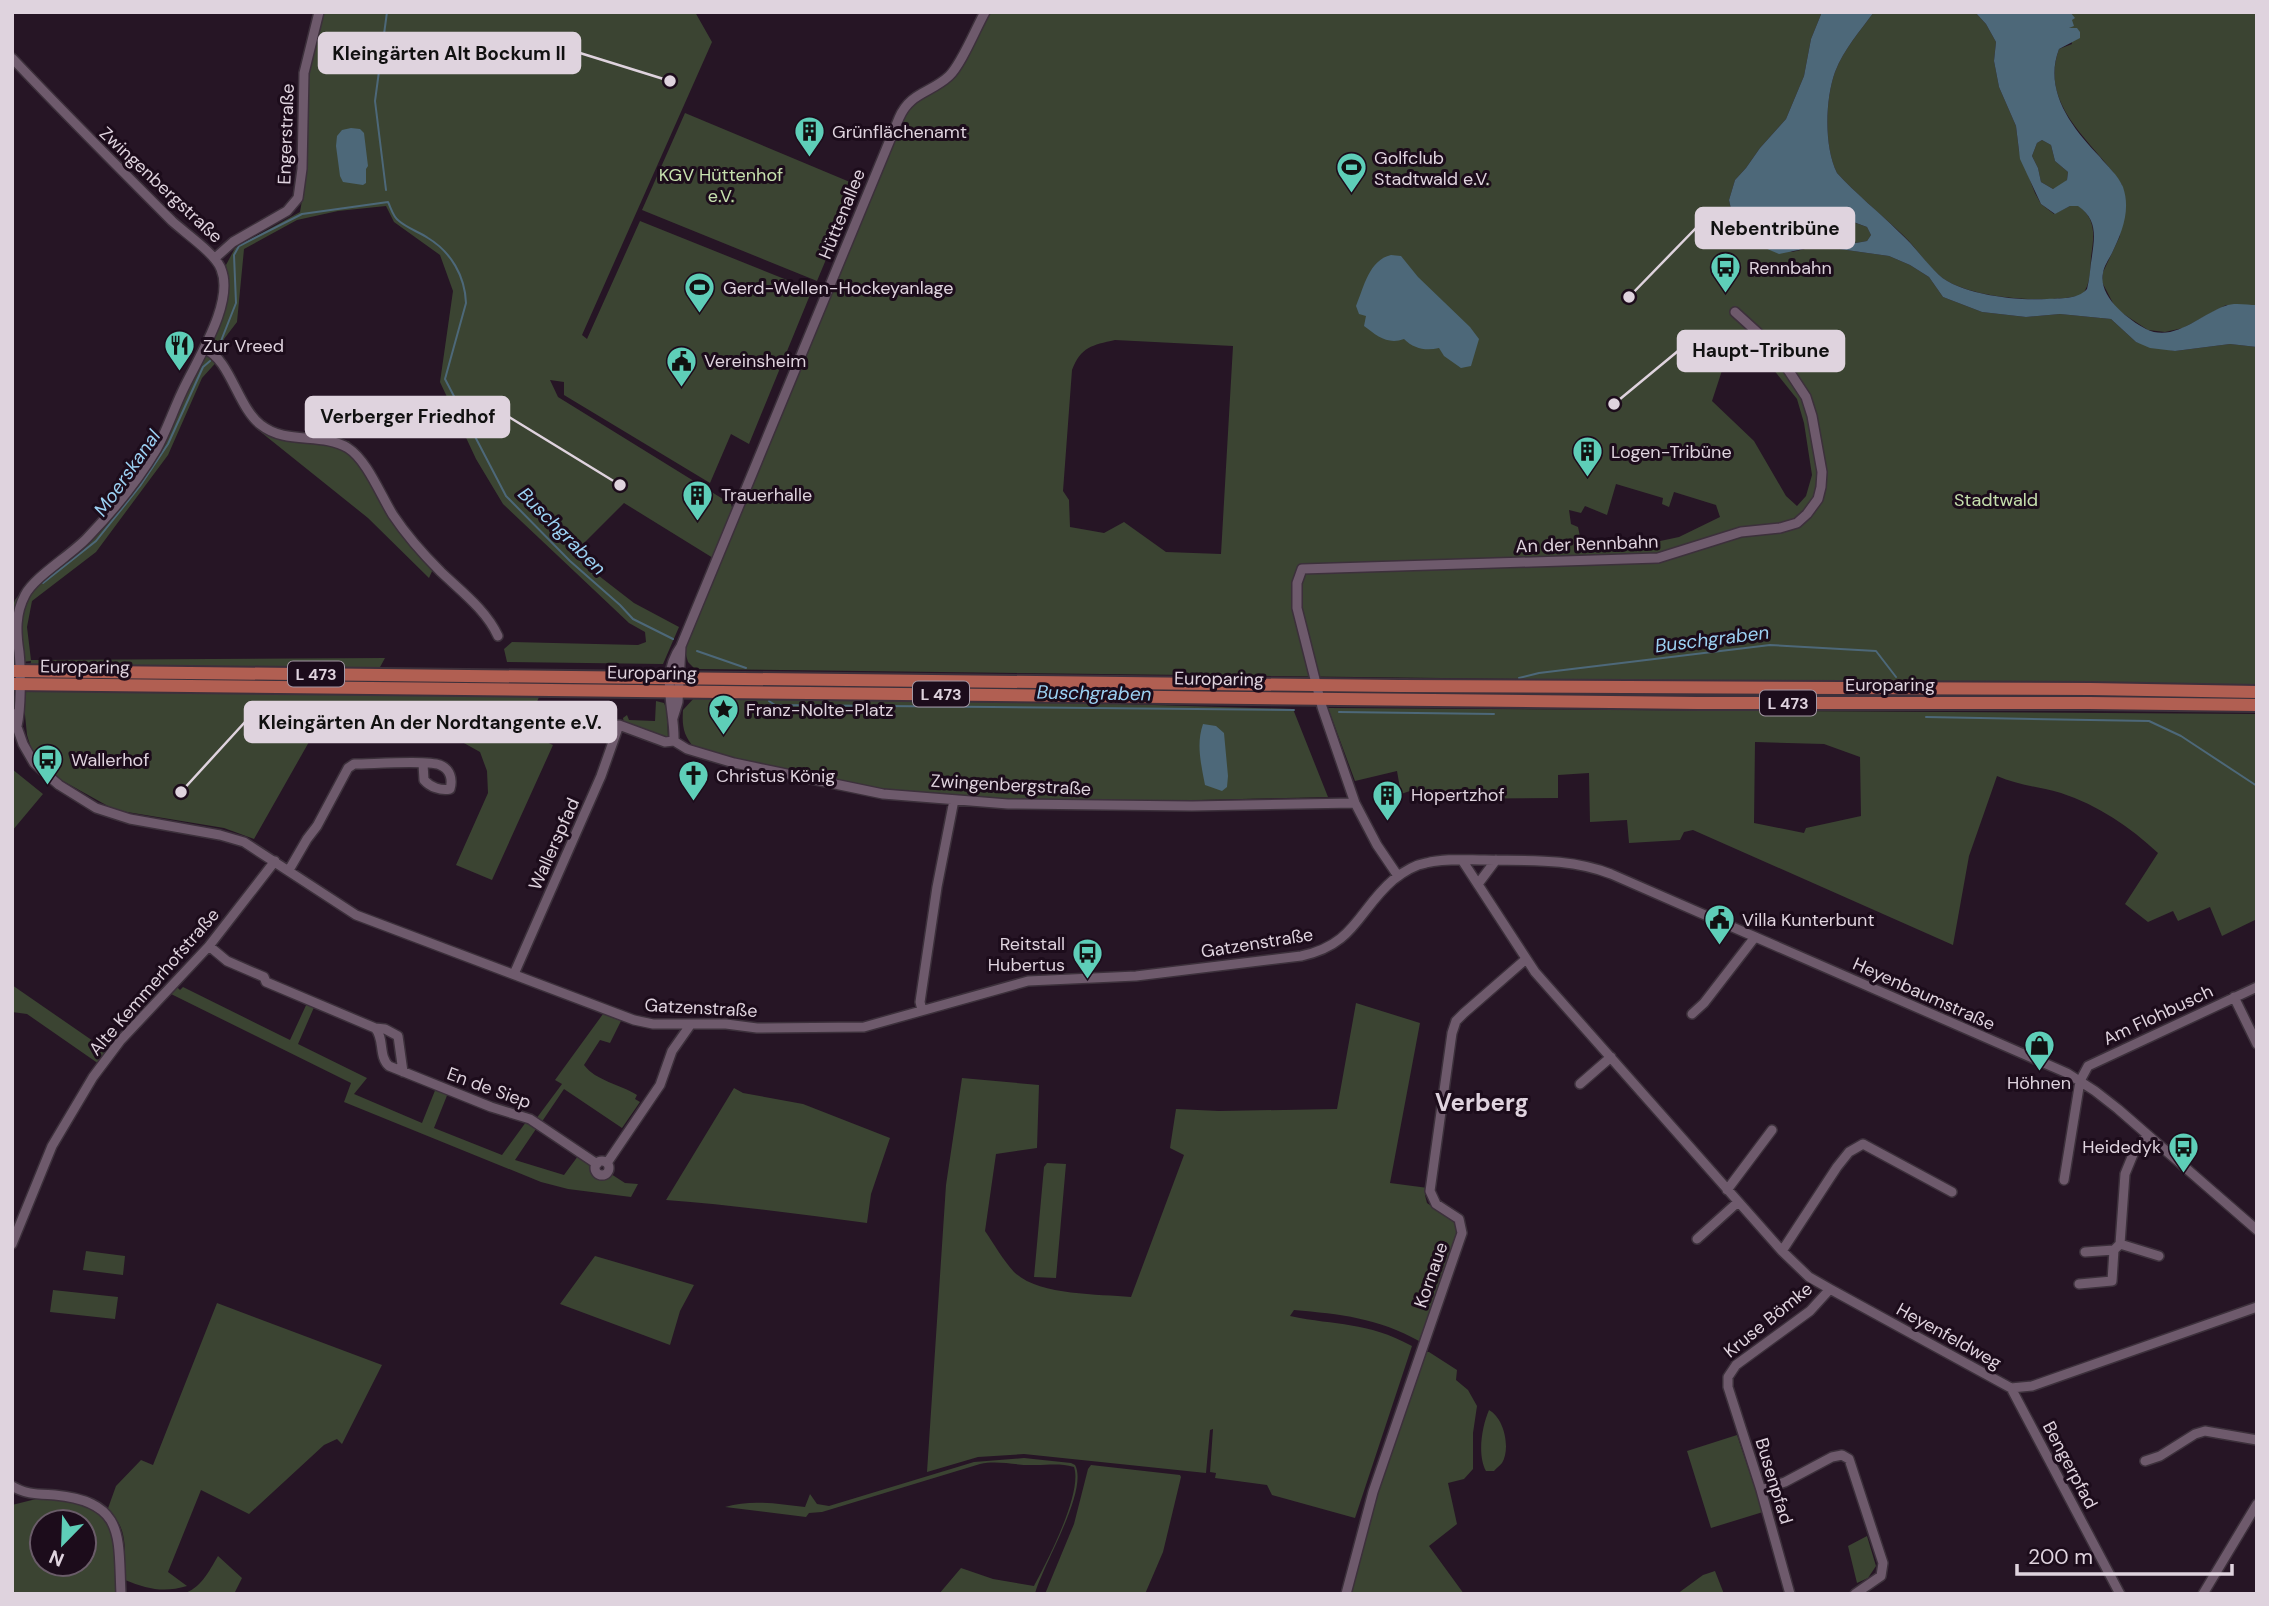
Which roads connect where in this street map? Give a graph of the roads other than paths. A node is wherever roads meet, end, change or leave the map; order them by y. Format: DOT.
graph roads {
  1 [pos="319,12"];
  2 [pos="985,12"];
  3 [pos="12,58"];
  4 [pos="215,258"];
  5 [pos="1735,312"];
  6 [pos="205,349"];
  7 [pos="498,636"];
  8 [pos="16,640"];
  9 [pos="12,656"];
  10 [pos="16,678"];
  11 [pos="674,684"];
  12 [pos="1319,691"];
  13 [pos="2257,692"];
  14 [pos="2257,705"];
  15 [pos="12,713"];
  16 [pos="619,725"];
  17 [pos="17,726"];
  18 [pos="674,741"];
  19 [pos="423,764"];
  20 [pos="954,800"];
  21 [pos="1355,803"];
  22 [pos="1462,860"];
  23 [pos="1496,860"];
  24 [pos="275,861"];
  25 [pos="1425,863"];
  26 [pos="289,870"];
  27 [pos="1398,876"];
  28 [pos="1478,884"];
  29 [pos="1755,937"];
  30 [pos="209,946"];
  31 [pos="1525,960"];
  32 [pos="514,974"];
  33 [pos="2257,987"];
  34 [pos="2235,997"];
  35 [pos="922,1010"];
  36 [pos="1692,1014"];
  37 [pos="691,1024"];
  38 [pos="375,1028"];
  39 [pos="2257,1044"];
  40 [pos="1611,1057"];
  41 [pos="403,1072"];
  42 [pos="2080,1081"];
  43 [pos="1580,1084"];
  44 [pos="1772,1130"];
  45 [pos="2148,1135"];
  46 [pos="2064,1180"];
  47 [pos="1727,1190"];
  48 [pos="1952,1192"];
  49 [pos="1738,1202"];
  50 [pos="2257,1230"];
  51 [pos="1697,1239"];
  52 [pos="12,1244"];
  53 [pos="2117,1247"];
  54 [pos="1782,1251"];
  55 [pos="2084,1252"];
  56 [pos="2158,1256"];
  57 [pos="2079,1284"];
  58 [pos="1830,1289"];
  59 [pos="2257,1307"];
  60 [pos="1728,1377"];
  61 [pos="2011,1388"];
  62 [pos="2257,1440"];
  63 [pos="2145,1461"];
  64 [pos="12,1486"];
  65 [pos="1761,1490"];
  66 [pos="2257,1504"];
  67 [pos="121,1594"];
  68 [pos="1346,1594"];
  69 [pos="1790,1594"];
  70 [pos="1855,1594"];
  71 [pos="2120,1594"];
  72 [pos="2203,1594"];
  1 -- 4 [label="street, Engerstraße"];
  2 -- 11 [label="street, Hüttenallee"];
  3 -- 4 [label="street, Zwingenbergstraße"];
  4 -- 6 [label="street, Zwingenbergstraße"];
  5 -- 12 [label="street, An der Rennbahn"];
  6 -- 7 [label="street"];
  6 -- 8 [label="street, Zwingenbergstraße"];
  8 -- 9 [label="street"];
  8 -- 10 [label="street, Gatzenstraße"];
  10 -- 11 [label="main road, Europaring / L 473"];
  10 -- 17 [label="street, Gatzenstraße"];
  11 -- 12 [label="main road, Europaring / L 473"];
  11 -- 18 [label="street"];
  12 -- 13 [label="main road, Europaring / L 473"];
  12 -- 14 [label="main road, Europaring / L 473"];
  12 -- 21 [label="street"];
  15 -- 17 [label="street, Gatzenstraße"];
  16 -- 18 [label="street, Zwingenbergstraße"];
  16 -- 32 [label="street, Wallerspfad"];
  17 -- 24 [label="street, Gatzenstraße"];
  18 -- 20 [label="street, Zwingenbergstraße"];
  19 -- 26 [label="street"];
  20 -- 21 [label="street, Zwingenbergstraße"];
  20 -- 35 [label="street"];
  21 -- 27 [label="street"];
  22 -- 23 [label="street, Heyenbaumstraße"];
  22 -- 25 [label="street, Heyenbaumstraße"];
  22 -- 28 [label="street, Heyenfeldweg"];
  23 -- 28 [label="street"];
  23 -- 29 [label="street, Heyenbaumstraße"];
  24 -- 26 [label="street, Gatzenstraße"];
  24 -- 30 [label="street, Alte Kemmerhofstraße"];
  25 -- 27 [label="street, Gatzenstraße"];
  26 -- 32 [label="street, Gatzenstraße"];
  27 -- 35 [label="street, Gatzenstraße"];
  28 -- 31 [label="street, Heyenfeldweg"];
  29 -- 36 [label="street"];
  29 -- 42 [label="street, Heyenbaumstraße"];
  30 -- 38 [label="street"];
  30 -- 52 [label="street, Alte Kemmerhofstraße"];
  31 -- 40 [label="street, Heyenfeldweg"];
  31 -- 68 [label="street, Kornaue"];
  32 -- 37 [label="street, Gatzenstraße"];
  33 -- 34 [label="street, Am Flohbusch"];
  34 -- 39 [label="street"];
  34 -- 42 [label="street, Am Flohbusch"];
  35 -- 37 [label="street, Gatzenstraße"];
  37 -- 41 [label="street, En de Siep"];
  38 -- 41 [label="street, En de Siep"];
  38 -- 41 [label="street"];
  40 -- 43 [label="street"];
  40 -- 47 [label="street, Heyenfeldweg"];
  42 -- 45 [label="street, Heyenbaumstraße"];
  42 -- 46 [label="street"];
  44 -- 47 [label="street"];
  45 -- 50 [label="street, Heyenbaumstraße"];
  45 -- 53 [label="street"];
  47 -- 49 [label="street, Heyenfeldweg"];
  48 -- 54 [label="street"];
  49 -- 51 [label="street"];
  49 -- 54 [label="street, Heyenfeldweg"];
  53 -- 55 [label="street"];
  53 -- 56 [label="street"];
  53 -- 57 [label="street"];
  54 -- 58 [label="street, Heyenfeldweg"];
  58 -- 60 [label="street, Kruse Bömke"];
  58 -- 61 [label="street, Heyenfeldweg"];
  59 -- 61 [label="street, Heyenfeldweg"];
  60 -- 65 [label="street, Busenpfad"];
  61 -- 71 [label="street, Bengerpfad"];
  62 -- 63 [label="street"];
  64 -- 67 [label="street"];
  65 -- 69 [label="street, Busenpfad"];
  65 -- 70 [label="street"];
  66 -- 72 [label="street"];
}
